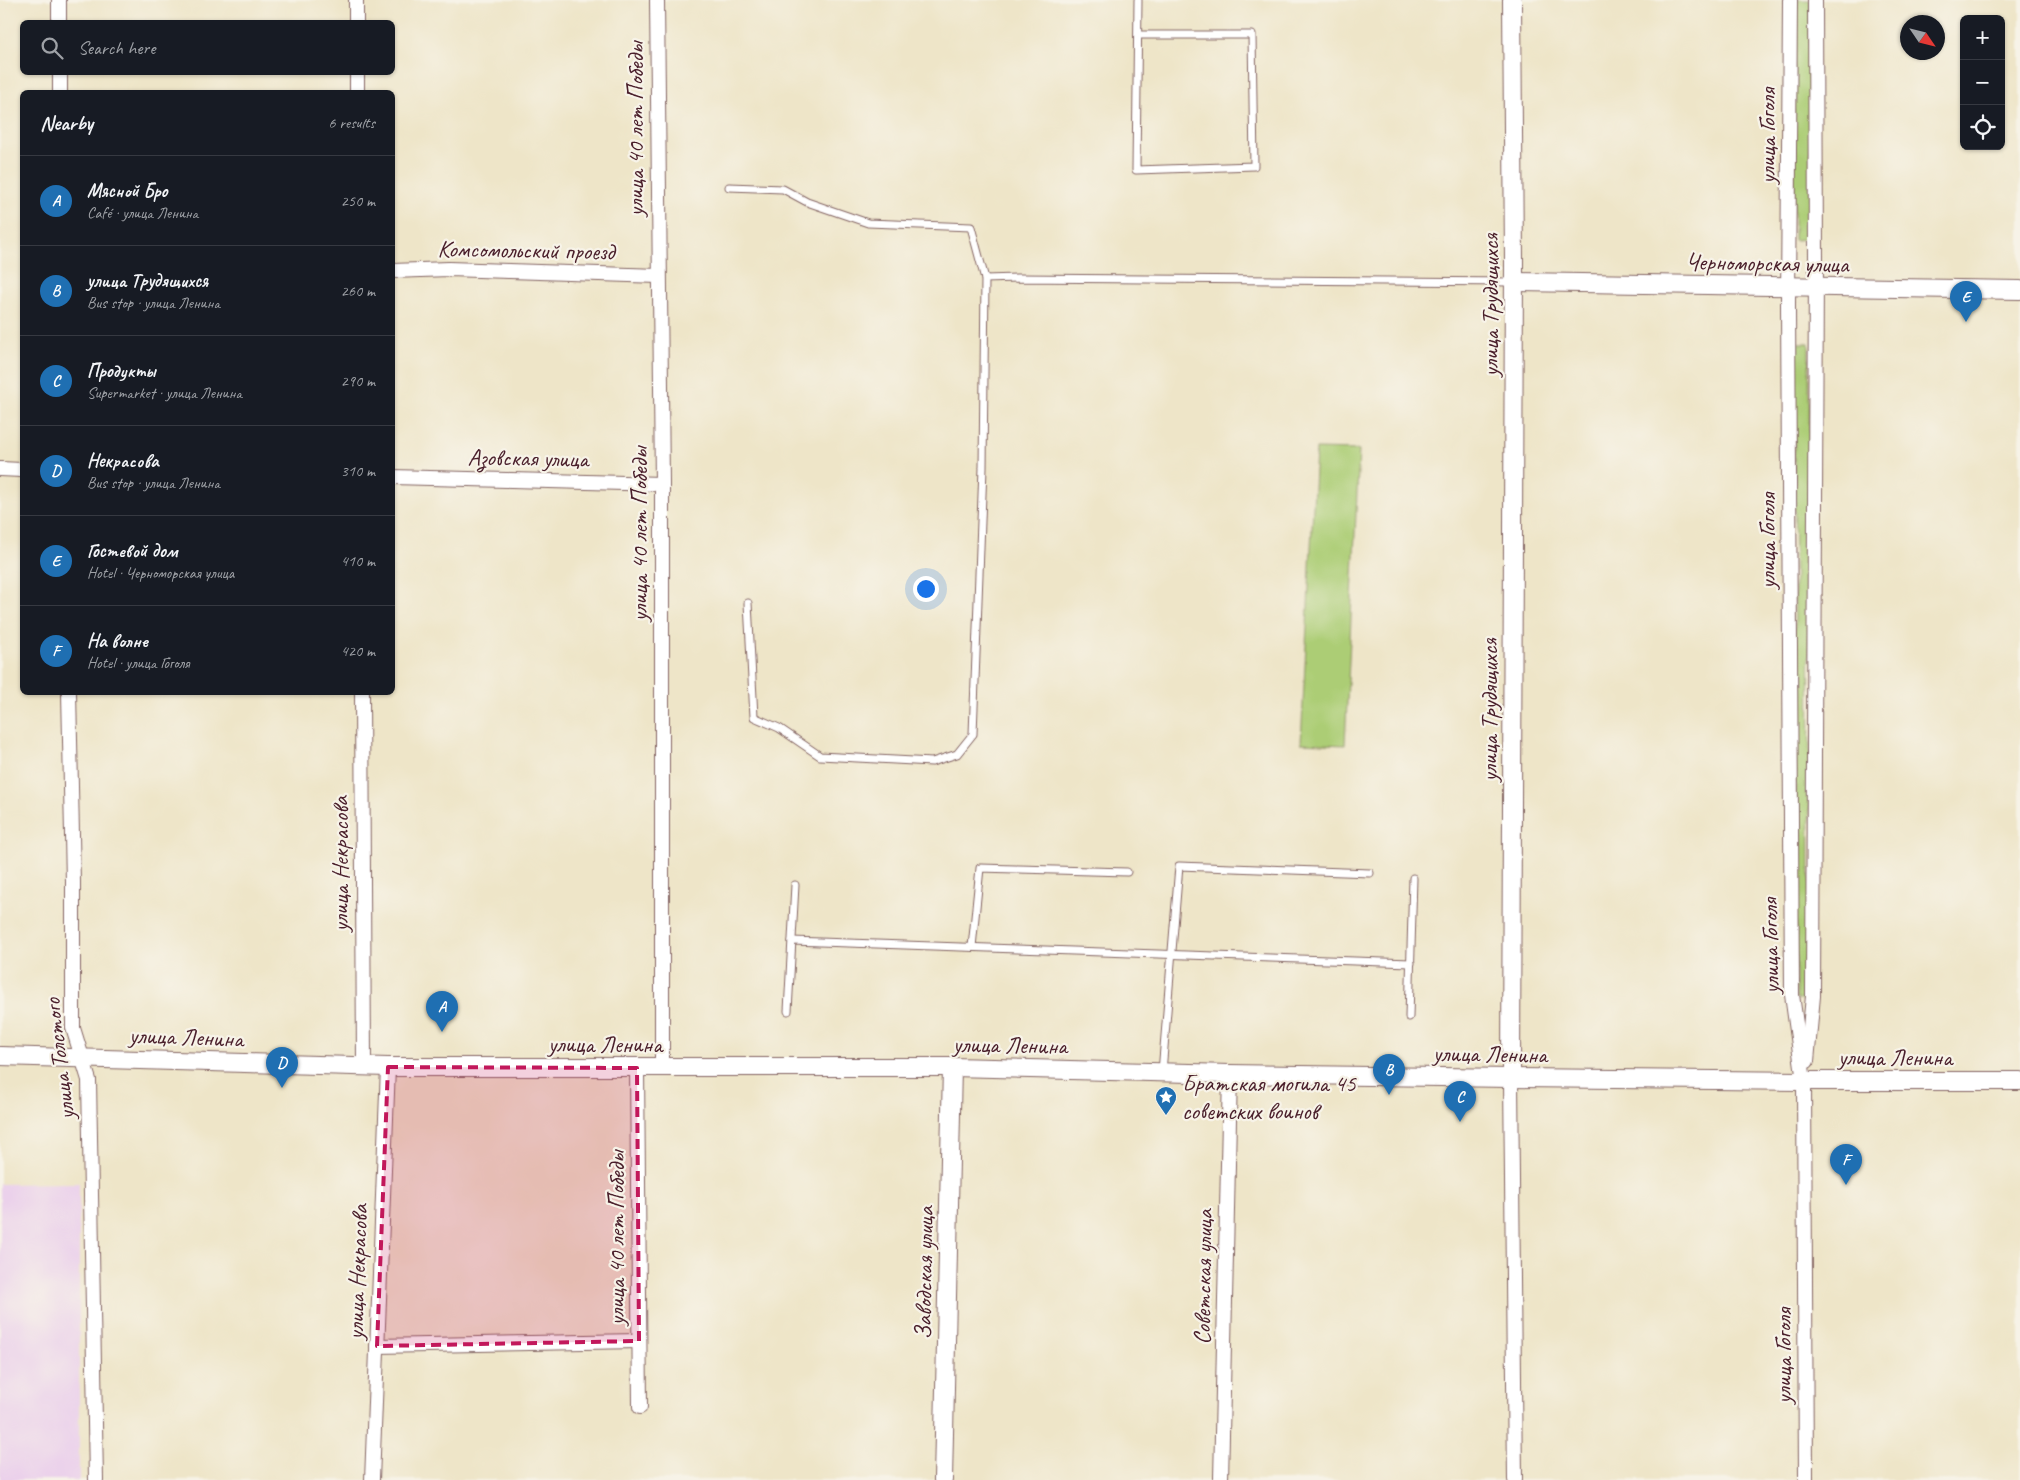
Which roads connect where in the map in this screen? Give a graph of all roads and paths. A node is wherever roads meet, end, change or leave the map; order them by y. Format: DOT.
graph roads {
  1 [pos="59,0"];
  2 [pos="356,0"];
  3 [pos="657,0"];
  4 [pos="1138,0"];
  5 [pos="1512,0"];
  6 [pos="1790,0"];
  7 [pos="1815,0"];
  8 [pos="59,20"];
  9 [pos="356,20"];
  10 [pos="1138,35"];
  11 [pos="60,75"];
  12 [pos="357,75"];
  13 [pos="60,90"];
  14 [pos="357,90"];
  15 [pos="730,187"];
  16 [pos="395,271"];
  17 [pos="659,276"];
  18 [pos="985,279"];
  19 [pos="1514,282"];
  20 [pos="1788,287"];
  21 [pos="1816,287"];
  22 [pos="2020,290"];
  23 [pos="0,470"];
  24 [pos="20,470"];
  25 [pos="395,477"];
  26 [pos="662,484"];
  27 [pos="748,603"];
  28 [pos="69,695"];
  29 [pos="362,695"];
  30 [pos="1127,872"];
  31 [pos="1370,873"];
  32 [pos="1413,878"];
  33 [pos="795,885"];
  34 [pos="792,941"];
  35 [pos="972,947"];
  36 [pos="1172,955"];
  37 [pos="1411,963"];
  38 [pos="788,1011"];
  39 [pos="1409,1017"];
  40 [pos="0,1056"];
  41 [pos="82,1057"];
  42 [pos="364,1066"];
  43 [pos="388,1067"];
  44 [pos="952,1067"];
  45 [pos="637,1068"];
  46 [pos="662,1068"];
  47 [pos="1162,1072"];
  48 [pos="1230,1074"];
  49 [pos="1511,1078"];
  50 [pos="1804,1081"];
  51 [pos="2020,1081"];
  52 [pos="639,1341"];
  53 [pos="377,1346"];
  54 [pos="640,1407"];
  55 [pos="96,1480"];
  56 [pos="372,1480"];
  57 [pos="943,1480"];
  58 [pos="1221,1480"];
  59 [pos="1515,1480"];
  60 [pos="1806,1480"];
  1 -- 8 [label="street"];
  2 -- 9 [label="street"];
  3 -- 17 [label="street, улица 40 лет Победы"];
  4 -- 10 [label="lane"];
  5 -- 19 [label="street, улица Трудящихся"];
  6 -- 20 [label="street, улица Гоголя"];
  7 -- 21 [label="street, улица Гоголя"];
  10 -- 10 [label="lane"];
  11 -- 13 [label="street"];
  12 -- 14 [label="street"];
  15 -- 18 [label="lane"];
  16 -- 17 [label="street, Комсомольский проезд"];
  17 -- 26 [label="street, улица 40 лет Победы"];
  18 -- 19 [label="lane"];
  18 -- 27 [label="lane"];
  19 -- 20 [label="street, Черноморская улица"];
  19 -- 49 [label="street, улица Трудящихся"];
  20 -- 21 [label="street, Черноморская улица"];
  20 -- 50 [label="street, улица Гоголя"];
  21 -- 22 [label="street, Черноморская улица"];
  21 -- 50 [label="street, улица Гоголя"];
  23 -- 24 [label="street"];
  25 -- 26 [label="street, Азовская улица"];
  26 -- 46 [label="street, улица 40 лет Победы"];
  28 -- 41 [label="street, улица Толстого"];
  29 -- 42 [label="street, улица Некрасова"];
  30 -- 35 [label="lane"];
  31 -- 36 [label="lane"];
  32 -- 37 [label="lane"];
  33 -- 34 [label="lane"];
  34 -- 35 [label="lane"];
  34 -- 38 [label="lane"];
  35 -- 36 [label="lane"];
  36 -- 37 [label="lane"];
  36 -- 47 [label="lane"];
  37 -- 39 [label="lane"];
  40 -- 41 [label="street, улица Ленина"];
  41 -- 42 [label="street, улица Ленина"];
  41 -- 55 [label="street, улица Толстого"];
  42 -- 43 [label="street, улица Ленина"];
  43 -- 45 [label="street, улица Ленина"];
  43 -- 53 [label="street, улица Некрасова"];
  44 -- 46 [label="street, улица Ленина"];
  44 -- 47 [label="street, улица Ленина"];
  44 -- 57 [label="street, Заводская улица"];
  45 -- 46 [label="street, улица Ленина"];
  45 -- 52 [label="street, улица 40 лет Победы"];
  47 -- 48 [label="street, улица Ленина"];
  48 -- 49 [label="street, улица Ленина"];
  48 -- 58 [label="street, Советская улица"];
  49 -- 50 [label="street, улица Ленина"];
  49 -- 59 [label="street, улица Трудящихся"];
  50 -- 51 [label="street, улица Ленина"];
  50 -- 60 [label="street, улица Гоголя"];
  52 -- 53 [label="street"];
  52 -- 54 [label="street, улица 40 лет Победы"];
  53 -- 56 [label="street, улица Некрасова"];
}
